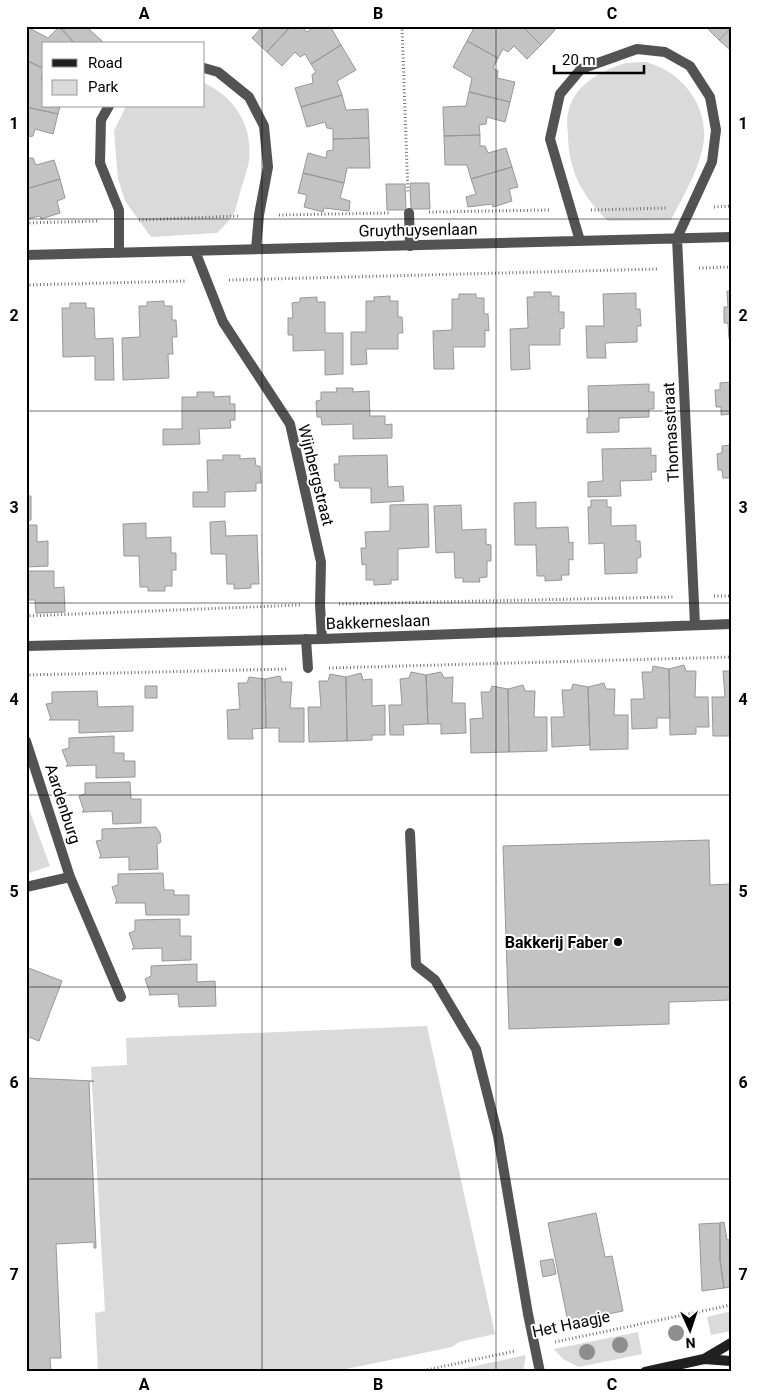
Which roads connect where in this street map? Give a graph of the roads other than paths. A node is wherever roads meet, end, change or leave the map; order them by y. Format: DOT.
graph roads {
  1 [pos="205,68"];
  2 [pos="108,108"];
  3 [pos="409,213"];
  4 [pos="731,237"];
  5 [pos="677,238"];
  6 [pos="580,241"];
  7 [pos="410,246"];
  8 [pos="256,249"];
  9 [pos="195,251"];
  10 [pos="119,253"];
  11 [pos="26,256"];
  12 [pos="731,624"];
  13 [pos="695,625"];
  14 [pos="322,639"];
  15 [pos="306,640"];
  16 [pos="26,646"];
  17 [pos="308,668"];
  18 [pos="26,741"];
  19 [pos="410,834"];
  20 [pos="70,877"];
  21 [pos="26,887"];
  22 [pos="121,997"];
  23 [pos="731,1343"];
  24 [pos="704,1359"];
  25 [pos="731,1362"];
  26 [pos="540,1372"];
  27 [pos="645,1372"];
  1 -- 8 [label="street"];
  2 -- 10 [label="street"];
  3 -- 7 [label="street"];
  4 -- 5 [label="street, Gruythuysenlaan"];
  5 -- 6 [label="street, Gruythuysenlaan"];
  5 -- 6 [label="street"];
  5 -- 13 [label="street, Thomasstraat"];
  6 -- 7 [label="street, Gruythuysenlaan"];
  7 -- 8 [label="street, Gruythuysenlaan"];
  8 -- 9 [label="street, Gruythuysenlaan"];
  9 -- 10 [label="street, Gruythuysenlaan"];
  9 -- 14 [label="street, Wijnbergstraat"];
  10 -- 11 [label="street, Gruythuysenlaan"];
  12 -- 13 [label="street, Bakkerneslaan"];
  13 -- 14 [label="street, Bakkerneslaan"];
  14 -- 15 [label="street, Bakkerneslaan"];
  15 -- 16 [label="street, Bakkerneslaan"];
  15 -- 17 [label="street"];
  18 -- 20 [label="street, Aardenburg"];
  19 -- 26 [label="street"];
  20 -- 21 [label="street"];
  20 -- 22 [label="street, Aardenburg"];
  23 -- 24 [label="main road"];
  24 -- 25 [label="main road"];
  24 -- 27 [label="main road"];
}
